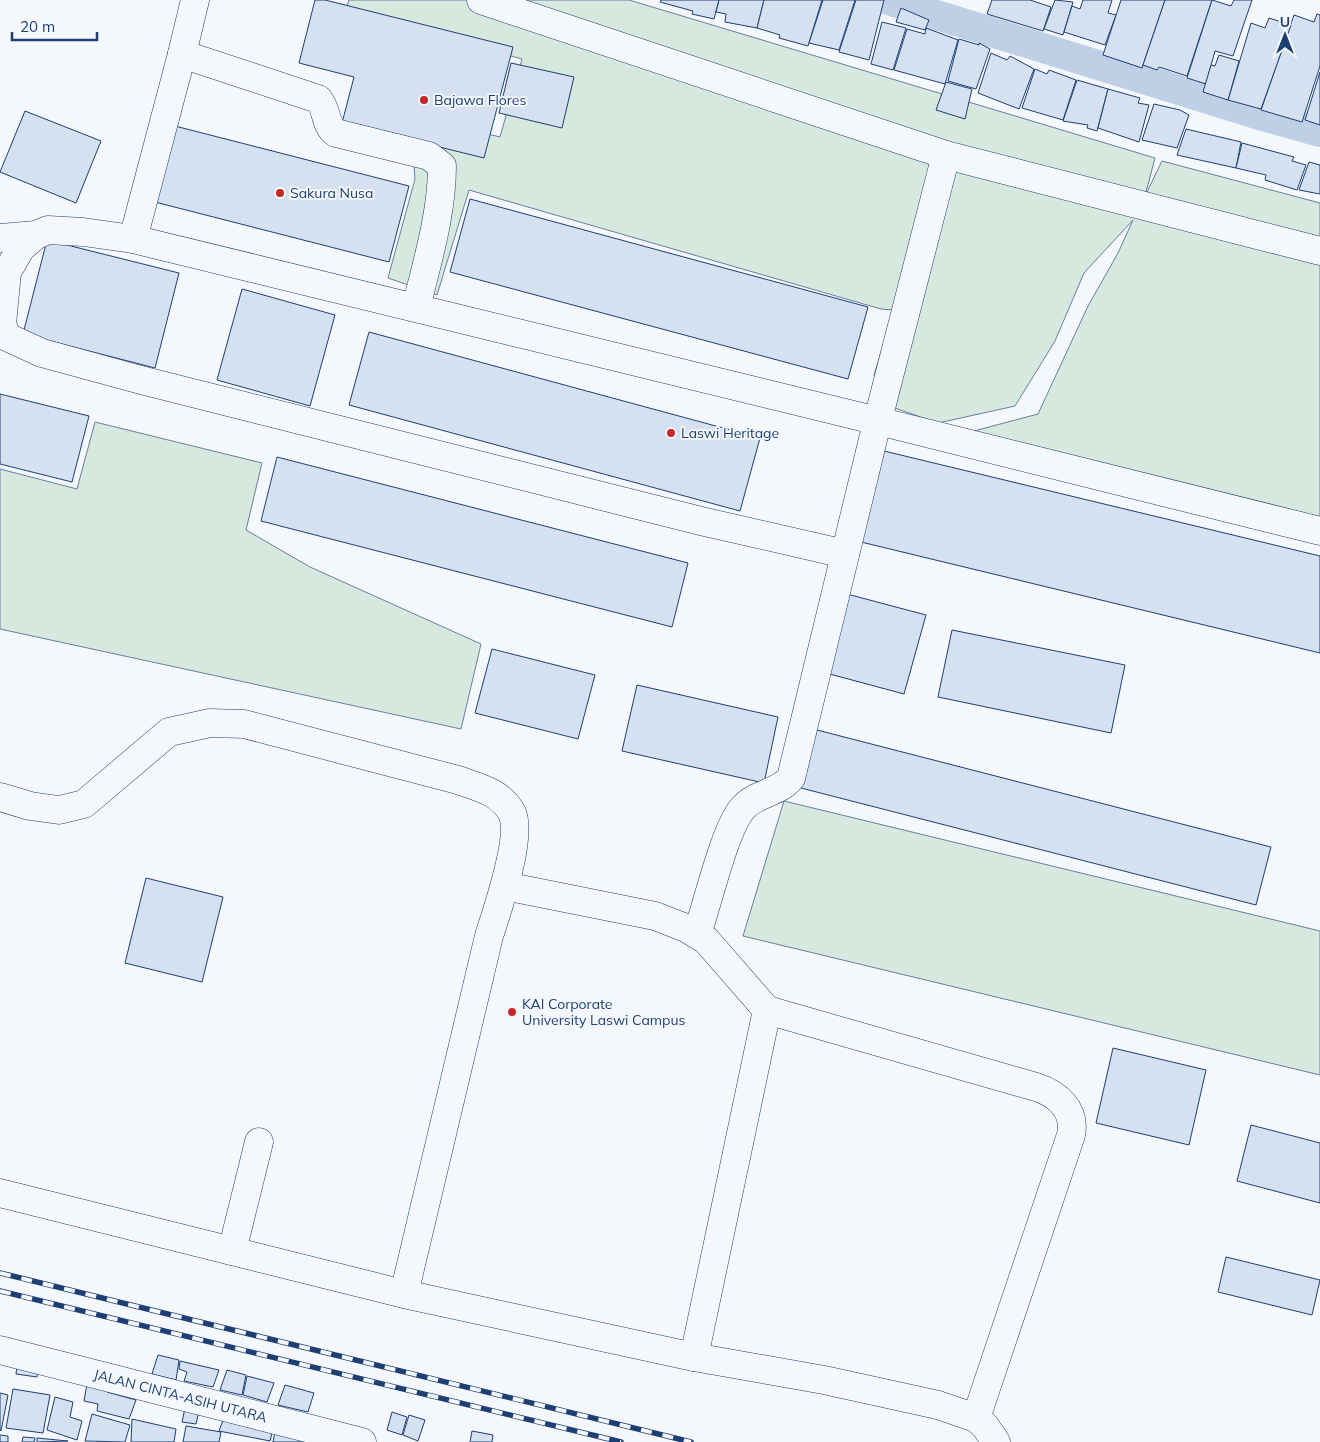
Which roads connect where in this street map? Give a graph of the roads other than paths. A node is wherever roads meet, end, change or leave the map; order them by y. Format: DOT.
graph roads {
  1 [pos="195,0"];
  2 [pos="481,0"];
  3 [pos="182,54"];
  4 [pos="946,155"];
  5 [pos="36,235"];
  6 [pos="0,238"];
  7 [pos="133,239"];
  8 [pos="1320,251"];
  9 [pos="416,308"];
  10 [pos="4,336"];
  11 [pos="878,420"];
  12 [pos="1320,531"];
  13 [pos="845,554"];
  14 [pos="0,797"];
  15 [pos="505,886"];
  16 [pos="697,934"];
  17 [pos="767,1010"];
  18 [pos="259,1142"];
  19 [pos="0,1193"];
  20 [pos="232,1251"];
  21 [pos="404,1294"];
  22 [pos="0,1350"];
  23 [pos="694,1357"];
  24 [pos="976,1418"];
  25 [pos="362,1442"];
  26 [pos="996,1442"];
  1 -- 3 [label="street"];
  2 -- 4 [label="street"];
  3 -- 7 [label="street"];
  3 -- 9 [label="street"];
  4 -- 8 [label="street"];
  4 -- 11 [label="street"];
  5 -- 6 [label="street"];
  5 -- 7 [label="street"];
  5 -- 10 [label="street"];
  7 -- 9 [label="street"];
  9 -- 11 [label="street"];
  10 -- 13 [label="street"];
  11 -- 12 [label="street"];
  11 -- 13 [label="street"];
  13 -- 16 [label="street"];
  14 -- 15 [label="street"];
  15 -- 16 [label="street"];
  15 -- 21 [label="street"];
  16 -- 17 [label="street"];
  17 -- 23 [label="street"];
  17 -- 24 [label="street"];
  18 -- 20 [label="street"];
  19 -- 20 [label="street"];
  20 -- 21 [label="street"];
  21 -- 23 [label="street"];
  22 -- 25 [label="street, JALAN CINTA-ASIH UTARA"];
  23 -- 24 [label="street"];
  24 -- 26 [label="street"];
}
